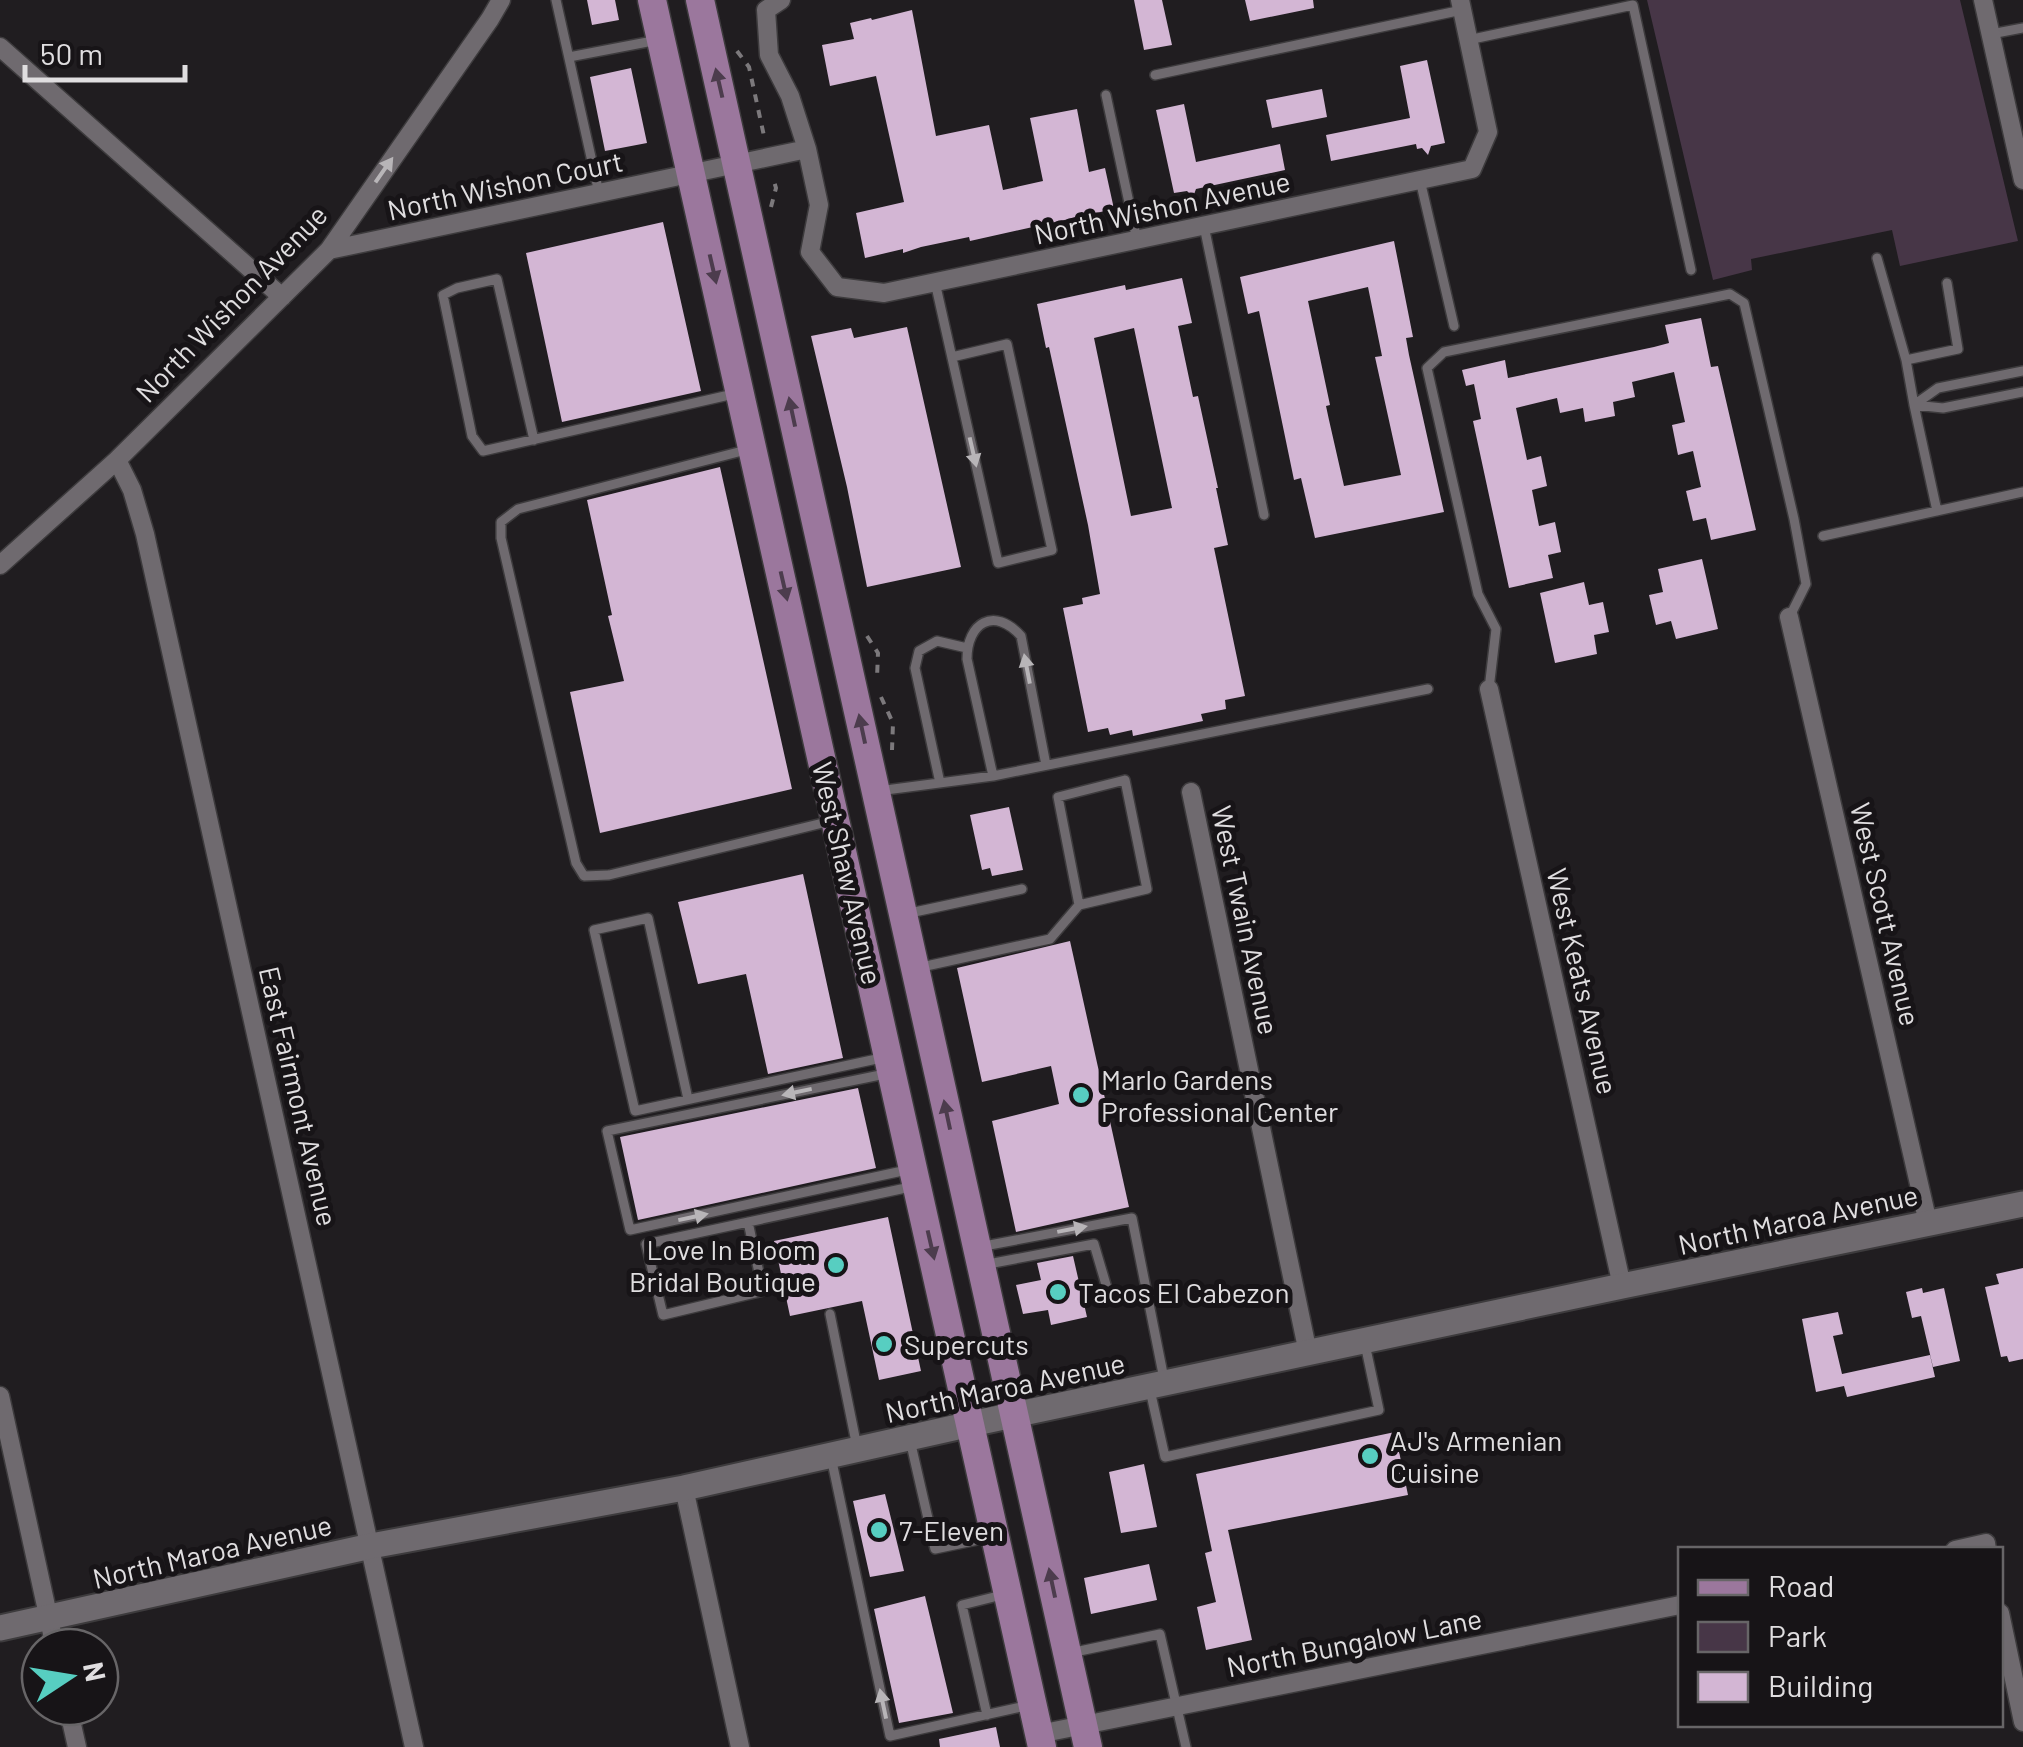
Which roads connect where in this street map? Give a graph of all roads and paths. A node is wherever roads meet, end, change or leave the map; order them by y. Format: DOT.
graph roads {
  1 [pos="501,0"];
  2 [pos="556,0"];
  3 [pos="652,0"];
  4 [pos="700,0"];
  5 [pos="1983,0"];
  6 [pos="774,5"];
  7 [pos="1461,5"];
  8 [pos="2023,28"];
  9 [pos="1990,34"];
  10 [pos="661,40"];
  11 [pos="1468,40"];
  12 [pos="733,46"];
  13 [pos="0,48"];
  14 [pos="569,57"];
  15 [pos="1155,75"];
  16 [pos="1106,95"];
  17 [pos="764,136"];
  18 [pos="806,150"];
  19 [pos="737,165"];
  20 [pos="692,174"];
  21 [pos="2022,175"];
  22 [pos="1420,180"];
  23 [pos="600,193"];
  24 [pos="1204,226"];
  25 [pos="1137,240"];
  26 [pos="328,250"];
  27 [pos="1876,258"];
  28 [pos="1691,270"];
  29 [pos="935,282"];
  30 [pos="1947,283"];
  31 [pos="282,297"];
  32 [pos="1454,326"];
  33 [pos="952,357"];
  34 [pos="1906,360"];
  35 [pos="2023,372"];
  36 [pos="741,392"];
  37 [pos="2023,392"];
  38 [pos="1914,405"];
  39 [pos="534,440"];
  40 [pos="753,449"];
  41 [pos="117,460"];
  42 [pos="2023,492"];
  43 [pos="1936,511"];
  44 [pos="1264,515"];
  45 [pos="1823,536"];
  46 [pos="0,566"];
  47 [pos="1789,618"];
  48 [pos="967,648"];
  49 [pos="1428,689"];
  50 [pos="1490,689"];
  51 [pos="1046,765"];
  52 [pos="993,776"];
  53 [pos="940,783"];
  54 [pos="876,791"];
  55 [pos="1191,792"];
  56 [pos="836,820"];
  57 [pos="1022,890"];
  58 [pos="1079,905"];
  59 [pos="903,914"];
  60 [pos="914,968"];
  61 [pos="891,1064"];
  62 [pos="688,1100"];
  63 [pos="916,1177"];
  64 [pos="2023,1204"];
  65 [pos="748,1222"];
  66 [pos="1928,1222"];
  67 [pos="978,1257"];
  68 [pos="1622,1286"];
  69 [pos="1107,1288"];
  70 [pos="830,1314"];
  71 [pos="1364,1341"];
  72 [pos="1308,1353"];
  73 [pos="1157,1385"];
  74 [pos="0,1396"];
  75 [pos="1014,1415"];
  76 [pos="971,1424"];
  77 [pos="910,1438"];
  78 [pos="857,1450"];
  79 [pos="830,1456"];
  80 [pos="684,1488"];
  81 [pos="996,1536"];
  82 [pos="371,1546"];
  83 [pos="1008,1593"];
  84 [pos="1678,1604"];
  85 [pos="48,1618"];
  86 [pos="50,1627"];
  87 [pos="2003,1627"];
  88 [pos="0,1628"];
  89 [pos="1067,1653"];
  90 [pos="1033,1704"];
  91 [pos="1176,1706"];
  92 [pos="986,1715"];
  93 [pos="2023,1722"];
  94 [pos="1085,1736"];
  95 [pos="1041,1741"];
  96 [pos="414,1747"];
  97 [pos="740,1747"];
  98 [pos="1186,1747"];
  26 -- 1 [label="street, North Wishon Avenue, one-way"];
  2 -- 14 [label="lane"];
  3 -- 10 [label="main road, West Shaw Avenue"];
  19 -- 4 [label="main road, West Shaw Avenue, one-way"];
  5 -- 9 [label="street"];
  6 -- 18 [label="street, North Wishon Avenue"];
  7 -- 11 [label="street, North Wishon Avenue"];
  7 -- 15 [label="lane"];
  8 -- 9 [label="lane"];
  9 -- 21 [label="street"];
  10 -- 14 [label="lane"];
  10 -- 20 [label="main road, West Shaw Avenue"];
  11 -- 22 [label="street, North Wishon Avenue"];
  11 -- 28 [label="lane"];
  12 -- 17 [label="path"];
  13 -- 31 [label="street"];
  14 -- 23 [label="lane"];
  16 -- 25 [label="lane"];
  18 -- 19 [label="street"];
  18 -- 29 [label="street, North Wishon Avenue"];
  19 -- 20 [label="street"];
  54 -- 19 [label="main road, West Shaw Avenue, one-way"];
  20 -- 23 [label="street, North Wishon Court"];
  20 -- 36 [label="main road, West Shaw Avenue, one-way"];
  22 -- 24 [label="street, North Wishon Avenue"];
  22 -- 32 [label="lane"];
  23 -- 26 [label="street, North Wishon Court"];
  24 -- 25 [label="street, North Wishon Avenue"];
  24 -- 44 [label="lane"];
  25 -- 29 [label="street, North Wishon Avenue"];
  26 -- 31 [label="street, North Wishon Avenue"];
  27 -- 34 [label="lane"];
  29 -- 33 [label="lane"];
  30 -- 34 [label="lane"];
  31 -- 41 [label="street, North Wishon Avenue"];
  33 -- 33 [label="lane, one-way"];
  34 -- 38 [label="lane"];
  35 -- 38 [label="lane"];
  36 -- 39 [label="lane"];
  36 -- 40 [label="main road, West Shaw Avenue"];
  37 -- 38 [label="lane"];
  38 -- 43 [label="lane"];
  39 -- 39 [label="lane"];
  40 -- 56 [label="main road, West Shaw Avenue, one-way"];
  40 -- 56 [label="lane"];
  41 -- 46 [label="street, North Wishon Avenue"];
  41 -- 82 [label="street, East Fairmont Avenue"];
  42 -- 43 [label="lane"];
  43 -- 45 [label="lane"];
  47 -- 50 [label="lane"];
  47 -- 66 [label="street, West Scott Avenue"];
  51 -- 48 [label="lane, one-way"];
  48 -- 52 [label="lane"];
  48 -- 53 [label="lane"];
  49 -- 51 [label="lane"];
  50 -- 68 [label="street, West Keats Avenue"];
  51 -- 52 [label="lane"];
  52 -- 53 [label="lane"];
  53 -- 54 [label="lane"];
  54 -- 59 [label="main road, West Shaw Avenue"];
  55 -- 72 [label="street, West Twain Avenue"];
  56 -- 61 [label="main road, West Shaw Avenue"];
  57 -- 59 [label="lane"];
  58 -- 58 [label="lane"];
  58 -- 60 [label="lane"];
  59 -- 60 [label="main road, West Shaw Avenue"];
  67 -- 60 [label="main road, West Shaw Avenue, one-way"];
  61 -- 62 [label="lane"];
  61 -- 63 [label="main road, West Shaw Avenue"];
  61 -- 63 [label="lane, one-way"];
  62 -- 62 [label="lane"];
  63 -- 65 [label="lane"];
  63 -- 76 [label="main road, West Shaw Avenue, one-way"];
  64 -- 66 [label="main road, North Maroa Avenue"];
  65 -- 65 [label="lane"];
  66 -- 68 [label="main road, North Maroa Avenue"];
  67 -- 69 [label="lane"];
  67 -- 73 [label="lane, one-way"];
  67 -- 75 [label="main road, West Shaw Avenue"];
  68 -- 71 [label="main road, North Maroa Avenue"];
  70 -- 78 [label="lane"];
  71 -- 72 [label="main road, North Maroa Avenue"];
  71 -- 73 [label="lane"];
  72 -- 73 [label="main road, North Maroa Avenue"];
  73 -- 75 [label="main road, North Maroa Avenue"];
  74 -- 85 [label="street"];
  75 -- 76 [label="main road, North Maroa Avenue"];
  89 -- 75 [label="main road, West Shaw Avenue, one-way"];
  76 -- 77 [label="main road, North Maroa Avenue"];
  76 -- 81 [label="main road, West Shaw Avenue"];
  77 -- 78 [label="main road, North Maroa Avenue"];
  77 -- 81 [label="lane"];
  78 -- 79 [label="main road, North Maroa Avenue"];
  79 -- 80 [label="main road, North Maroa Avenue"];
  92 -- 79 [label="lane, one-way"];
  80 -- 82 [label="main road, North Maroa Avenue"];
  80 -- 97 [label="street"];
  81 -- 83 [label="main road, West Shaw Avenue"];
  82 -- 85 [label="main road, North Maroa Avenue"];
  82 -- 96 [label="street, East Fairmont Avenue"];
  83 -- 90 [label="main road, West Shaw Avenue"];
  83 -- 92 [label="lane"];
  84 -- 91 [label="street, North Bungalow Lane"];
  85 -- 86 [label="street"];
  85 -- 88 [label="main road, North Maroa Avenue"];
  87 -- 93 [label="street"];
  89 -- 91 [label="lane"];
  89 -- 94 [label="main road, West Shaw Avenue"];
  90 -- 92 [label="lane"];
  90 -- 95 [label="main road, West Shaw Avenue"];
  91 -- 94 [label="street, North Bungalow Lane"];
  91 -- 98 [label="lane"];
  94 -- 95 [label="street, North Bungalow Lane"];
}
